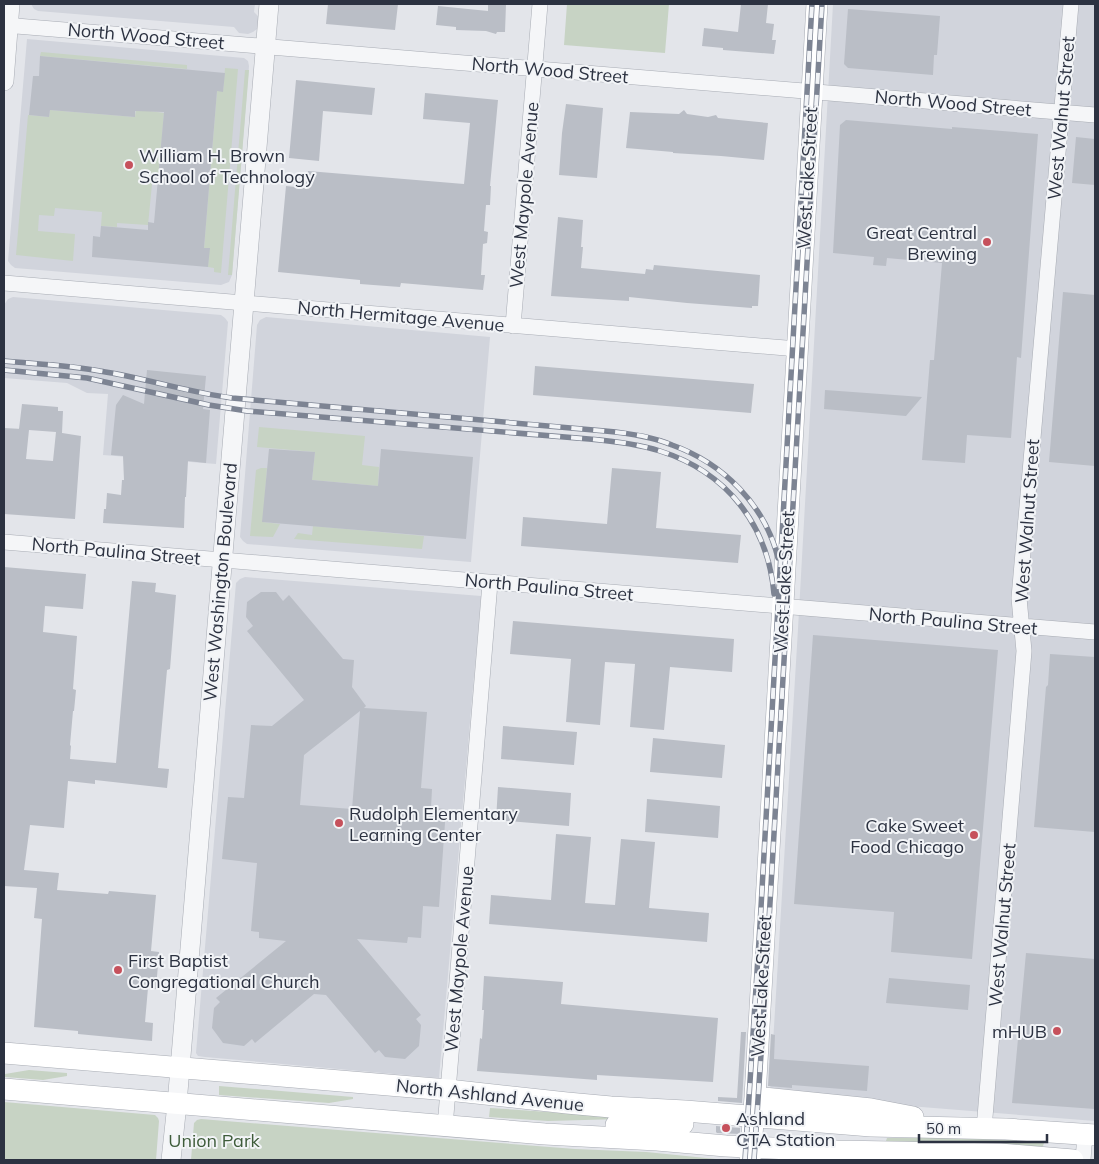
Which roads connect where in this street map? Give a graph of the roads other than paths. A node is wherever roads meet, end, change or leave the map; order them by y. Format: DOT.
graph roads {
  1 [pos="10,4"];
  2 [pos="269,4"];
  3 [pos="540,4"];
  4 [pos="817,4"];
  5 [pos="1071,4"];
  6 [pos="6,25"];
  7 [pos="265,46"];
  8 [pos="534,68"];
  9 [pos="4,81"];
  10 [pos="812,91"];
  11 [pos="1061,112"];
  12 [pos="1095,114"];
  13 [pos="4,283"];
  14 [pos="243,303"];
  15 [pos="513,326"];
  16 [pos="798,349"];
  17 [pos="4,542"];
  18 [pos="222,560"];
  19 [pos="490,583"];
  20 [pos="782,607"];
  21 [pos="1021,626"];
  22 [pos="1095,632"];
  23 [pos="4,1053"];
  24 [pos="180,1068"];
  25 [pos="4,1089"];
  26 [pos="448,1090"];
  27 [pos="177,1104"];
  28 [pos="446,1127"];
  29 [pos="981,1129"];
  30 [pos="753,1130"];
  31 [pos="1090,1135"];
  32 [pos="170,1160"];
  33 [pos="1073,1160"];
  34 [pos="1083,1160"];
  1 -- 6 [label="street"];
  2 -- 7 [label="street, West Washington Boulevard"];
  3 -- 8 [label="street, West Maypole Avenue"];
  4 -- 10 [label="main road, West Lake Street"];
  5 -- 11 [label="street, West Walnut Street"];
  6 -- 7 [label="street, North Wood Street"];
  6 -- 9 [label="street"];
  7 -- 8 [label="street, North Wood Street"];
  7 -- 14 [label="street, West Washington Boulevard"];
  8 -- 10 [label="street, North Wood Street"];
  8 -- 15 [label="street, West Maypole Avenue"];
  10 -- 11 [label="street, North Wood Street"];
  10 -- 16 [label="main road, West Lake Street"];
  11 -- 12 [label="street, North Wood Street"];
  11 -- 21 [label="street, West Walnut Street"];
  13 -- 14 [label="street, North Hermitage Avenue"];
  14 -- 15 [label="street, North Hermitage Avenue"];
  14 -- 18 [label="street, West Washington Boulevard"];
  15 -- 16 [label="street, North Hermitage Avenue"];
  16 -- 20 [label="main road, West Lake Street"];
  17 -- 18 [label="street, North Paulina Street"];
  18 -- 19 [label="street, North Paulina Street"];
  18 -- 24 [label="street, West Washington Boulevard"];
  19 -- 20 [label="street, North Paulina Street"];
  19 -- 26 [label="street, West Maypole Avenue"];
  20 -- 21 [label="street, North Paulina Street"];
  20 -- 30 [label="main road, West Lake Street"];
  21 -- 22 [label="street, North Paulina Street"];
  21 -- 29 [label="street, West Walnut Street"];
  23 -- 24 [label="main road, North Ashland Avenue"];
  24 -- 26 [label="main road, North Ashland Avenue"];
  24 -- 27 [label="street, West Washington Boulevard"];
  25 -- 27 [label="main road, North Ashland Avenue"];
  26 -- 28 [label="street, West Maypole Avenue"];
  26 -- 30 [label="main road, North Ashland Avenue"];
  27 -- 28 [label="main road, North Ashland Avenue"];
  27 -- 32 [label="street, West Washington Boulevard"];
  28 -- 30 [label="main road, North Ashland Avenue"];
  29 -- 30 [label="main road, North Ashland Avenue"];
  29 -- 31 [label="main road, North Ashland Avenue"];
  30 -- 33 [label="main road, North Ashland Avenue"];
  31 -- 34 [label="street"];
}
